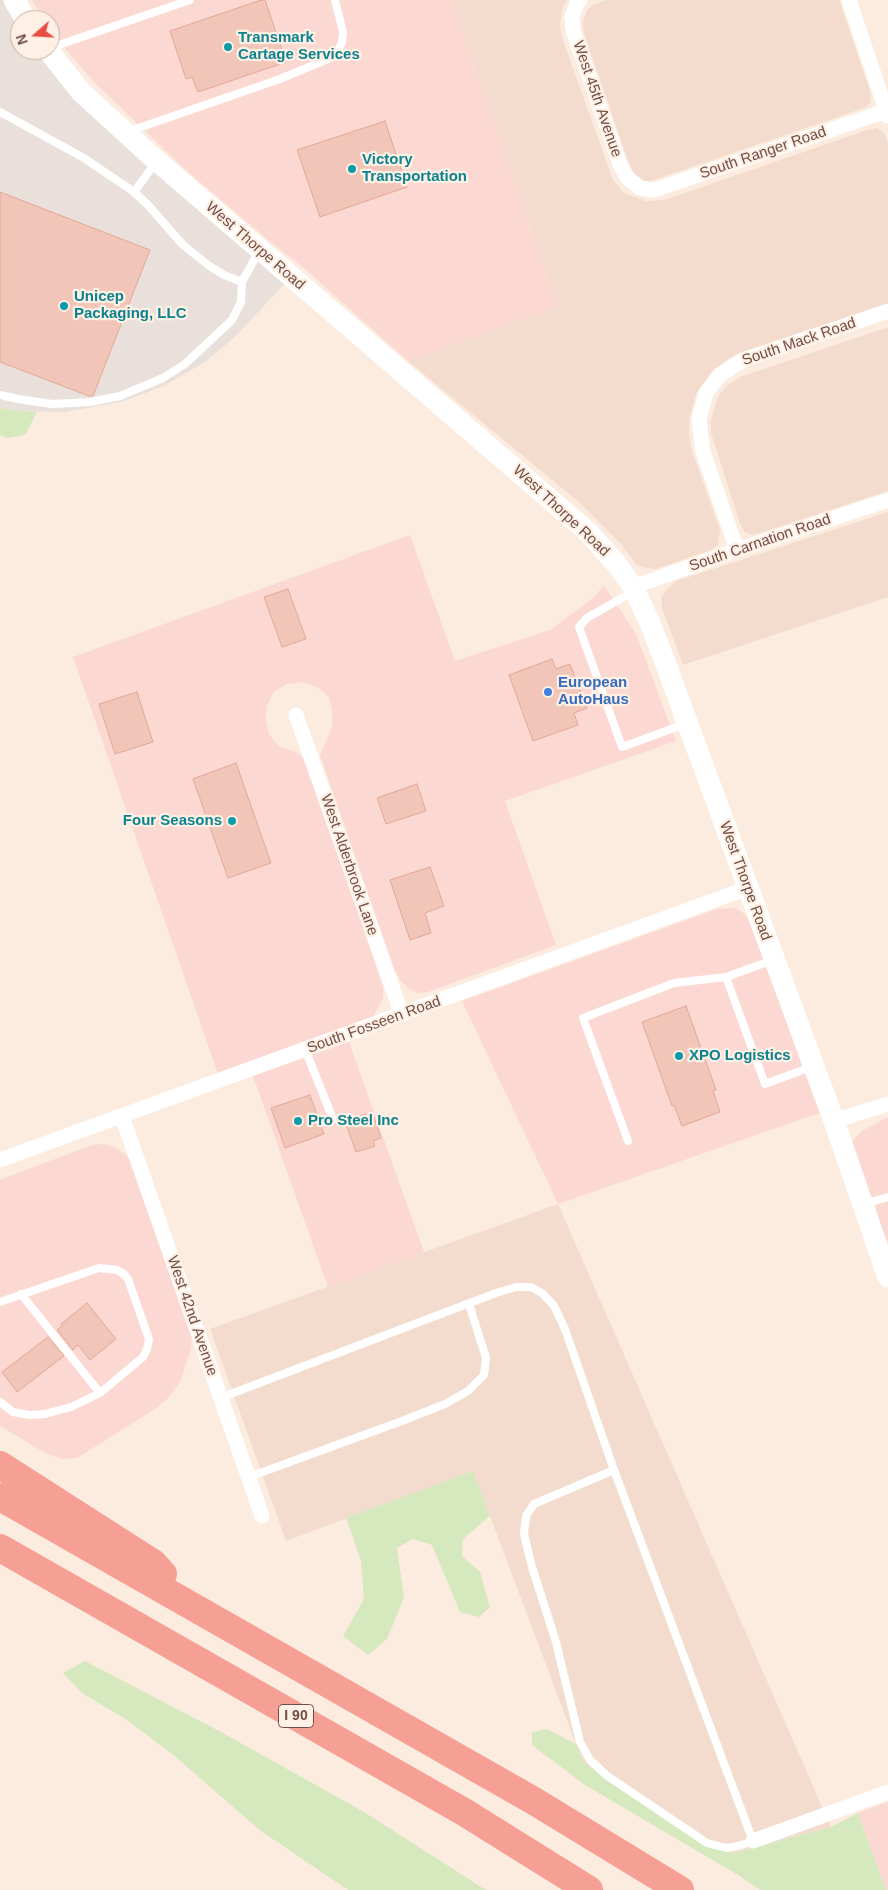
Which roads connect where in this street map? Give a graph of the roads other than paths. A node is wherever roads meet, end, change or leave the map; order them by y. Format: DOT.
graph roads {
  1 [pos="190,0"];
  2 [pos="335,0"];
  3 [pos="849,0"];
  4 [pos="578,2"];
  5 [pos="60,45"];
  6 [pos="57,60"];
  7 [pos="0,112"];
  8 [pos="887,114"];
  9 [pos="125,132"];
  10 [pos="157,161"];
  11 [pos="640,188"];
  12 [pos="134,192"];
  13 [pos="260,250"];
  14 [pos="242,282"];
  15 [pos="888,311"];
  16 [pos="0,395"];
  17 [pos="888,500"];
  18 [pos="737,550"];
  19 [pos="634,589"];
  20 [pos="296,715"];
  21 [pos="687,724"];
  22 [pos="748,888"];
  23 [pos="774,959"];
  24 [pos="726,977"];
  25 [pos="402,1015"];
  26 [pos="306,1049"];
  27 [pos="813,1066"];
  28 [pos="888,1104"];
  29 [pos="122,1116"];
  30 [pos="333,1119"];
  31 [pos="834,1121"];
  32 [pos="628,1141"];
  33 [pos="0,1160"];
  34 [pos="888,1197"];
  35 [pos="862,1205"];
  36 [pos="888,1277"];
  37 [pos="21,1294"];
  38 [pos="0,1302"];
  39 [pos="469,1304"];
  40 [pos="100,1393"];
  41 [pos="220,1398"];
  42 [pos="0,1402"];
  43 [pos="0,1465"];
  44 [pos="614,1470"];
  45 [pos="249,1476"];
  46 [pos="0,1496"];
  47 [pos="262,1516"];
  48 [pos="0,1548"];
  49 [pos="192,1606"];
  50 [pos="888,1792"];
  51 [pos="753,1841"];
  52 [pos="589,1890"];
  53 [pos="680,1890"];
  1 -- 5 [label="lane"];
  2 -- 9 [label="lane"];
  3 -- 8 [label="street"];
  4 -- 11 [label="street, West 45th Avenue"];
  6 -- 9 [label="street, West Thorpe Road"];
  7 -- 12 [label="lane"];
  8 -- 11 [label="street, South Ranger Road"];
  9 -- 10 [label="street, West Thorpe Road"];
  10 -- 12 [label="lane"];
  10 -- 13 [label="street, West Thorpe Road"];
  12 -- 14 [label="lane"];
  13 -- 14 [label="lane"];
  13 -- 19 [label="street, West Thorpe Road"];
  14 -- 16 [label="lane"];
  15 -- 18 [label="street, South Mack Road"];
  17 -- 18 [label="street, South Carnation Road"];
  18 -- 19 [label="street, South Carnation Road"];
  19 -- 21 [label="street, West Thorpe Road"];
  19 -- 21 [label="lane"];
  20 -- 25 [label="street, West Alderbrook Lane"];
  21 -- 22 [label="street, West Thorpe Road"];
  22 -- 23 [label="street, West Thorpe Road"];
  22 -- 25 [label="street, South Fosseen Road"];
  23 -- 24 [label="lane"];
  23 -- 27 [label="street, West Thorpe Road"];
  24 -- 27 [label="lane"];
  24 -- 32 [label="lane"];
  25 -- 26 [label="street, South Fosseen Road"];
  26 -- 29 [label="street, South Fosseen Road"];
  26 -- 30 [label="lane"];
  27 -- 31 [label="street, West Thorpe Road"];
  28 -- 31 [label="street"];
  29 -- 33 [label="street, South Fosseen Road"];
  29 -- 41 [label="street, West 42nd Avenue"];
  31 -- 35 [label="street, West Thorpe Road"];
  34 -- 35 [label="lane"];
  35 -- 36 [label="street, West Thorpe Road"];
  37 -- 38 [label="lane"];
  37 -- 40 [label="lane"];
  37 -- 40 [label="lane"];
  39 -- 41 [label="lane"];
  39 -- 44 [label="lane"];
  39 -- 45 [label="lane"];
  40 -- 42 [label="lane"];
  41 -- 45 [label="street, West 42nd Avenue"];
  43 -- 49 [label="highway"];
  44 -- 51 [label="lane"];
  44 -- 51 [label="lane"];
  45 -- 47 [label="street, West 42nd Avenue"];
  46 -- 49 [label="highway"];
  48 -- 52 [label="highway, I 90"];
  49 -- 53 [label="highway"];
  50 -- 51 [label="street"];
}
